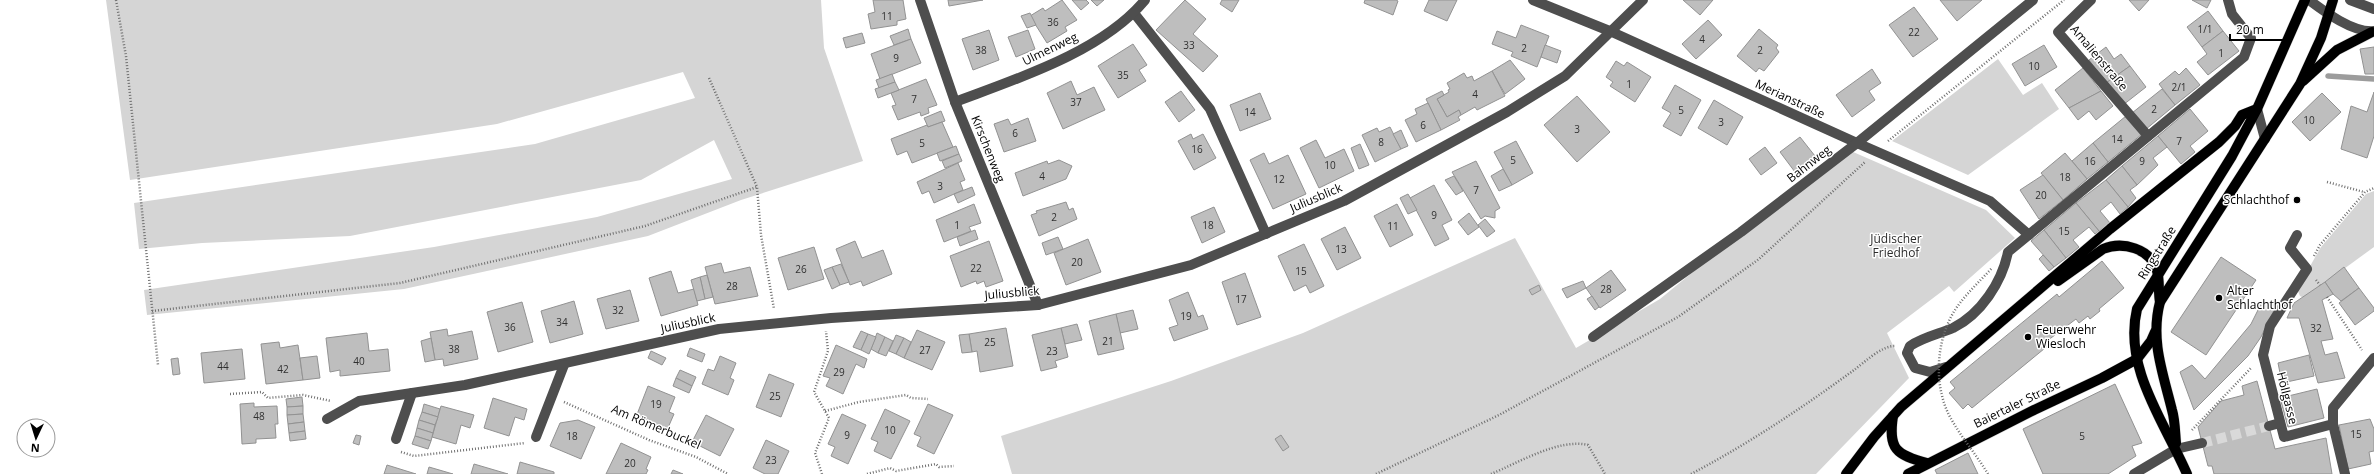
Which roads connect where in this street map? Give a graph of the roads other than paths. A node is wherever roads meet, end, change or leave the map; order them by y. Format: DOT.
graph roads {
  1 [pos="920,0"];
  2 [pos="1145,0"];
  3 [pos="1533,0"];
  4 [pos="1643,0"];
  5 [pos="2033,0"];
  6 [pos="2091,0"];
  7 [pos="2228,0"];
  8 [pos="2305,0"];
  9 [pos="2309,0"];
  10 [pos="2333,0"];
  11 [pos="2350,0"];
  12 [pos="2374,9"];
  13 [pos="1134,13"];
  14 [pos="2329,15"];
  15 [pos="1612,32"];
  16 [pos="2373,32"];
  17 [pos="2300,84"];
  18 [pos="955,102"];
  19 [pos="2257,109"];
  20 [pos="2148,136"];
  21 [pos="2265,139"];
  22 [pos="1857,144"];
  23 [pos="1266,234"];
  24 [pos="2029,235"];
  25 [pos="2297,235"];
  26 [pos="2158,276"];
  27 [pos="2160,302"];
  28 [pos="1038,305"];
  29 [pos="2021,307"];
  30 [pos="2155,332"];
  31 [pos="1593,337"];
  32 [pos="2137,359"];
  33 [pos="2372,360"];
  34 [pos="564,365"];
  35 [pos="1946,367"];
  36 [pos="412,393"];
  37 [pos="1893,416"];
  38 [pos="327,418"];
  39 [pos="2280,423"];
  40 [pos="2333,424"];
  41 [pos="2269,426"];
  42 [pos="536,438"];
  43 [pos="396,439"];
  44 [pos="2202,443"];
  45 [pos="2176,449"];
  46 [pos="1927,463"];
  47 [pos="1846,474"];
  48 [pos="1908,474"];
  49 [pos="2134,474"];
  50 [pos="2187,474"];
  51 [pos="2345,474"];
  1 -- 18 [label="street, Kirschenweg"];
  2 -- 13 [label="street, Ulmenweg"];
  3 -- 15 [label="street, Merianstraße"];
  4 -- 15 [label="street, Juliusblick"];
  5 -- 22 [label="street, Bahnweg"];
  6 -- 20 [label="street, Amalienstraße"];
  7 -- 20 [label="street"];
  8 -- 19 [label="main road, Ringstraße"];
  9 -- 14 [label="street"];
  10 -- 14 [label="main road, Ringstraße"];
  11 -- 12 [label="street"];
  13 -- 18 [label="street, Ulmenweg"];
  13 -- 23 [label="street"];
  14 -- 16 [label="street"];
  14 -- 17 [label="main road, Ringstraße"];
  15 -- 22 [label="street, Merianstraße"];
  15 -- 23 [label="street, Juliusblick"];
  16 -- 17 [label="main road"];
  17 -- 21 [label="main road, Ringstraße"];
  18 -- 28 [label="street, Kirschenweg"];
  19 -- 21 [label="street"];
  19 -- 26 [label="main road, Ringstraße"];
  19 -- 29 [label="main road"];
  20 -- 24 [label="street"];
  21 -- 27 [label="main road, Ringstraße"];
  22 -- 24 [label="street, Merianstraße"];
  22 -- 31 [label="street, Bahnweg"];
  23 -- 28 [label="street, Juliusblick"];
  24 -- 35 [label="street"];
  25 -- 39 [label="street, Höllgasse"];
  26 -- 27 [label="main road"];
  26 -- 29 [label="main road"];
  26 -- 32 [label="main road, Ringstraße"];
  27 -- 30 [label="main road, Ringstraße"];
  28 -- 34 [label="street, Juliusblick"];
  29 -- 35 [label="main road"];
  30 -- 32 [label="main road"];
  30 -- 45 [label="main road, Ringstraße"];
  32 -- 45 [label="main road, Ringstraße"];
  32 -- 46 [label="main road, Baiertaler Straße"];
  33 -- 40 [label="street"];
  34 -- 36 [label="street, Juliusblick"];
  34 -- 42 [label="street"];
  35 -- 37 [label="main road"];
  36 -- 38 [label="street, Juliusblick"];
  36 -- 43 [label="street"];
  37 -- 46 [label="main road"];
  37 -- 47 [label="main road"];
  39 -- 40 [label="street, Höllgasse"];
  39 -- 41 [label="street"];
  40 -- 51 [label="street"];
  44 -- 45 [label="street"];
  45 -- 49 [label="street"];
  45 -- 50 [label="main road, Ringstraße"];
  46 -- 48 [label="main road, Baiertaler Straße"];
}
